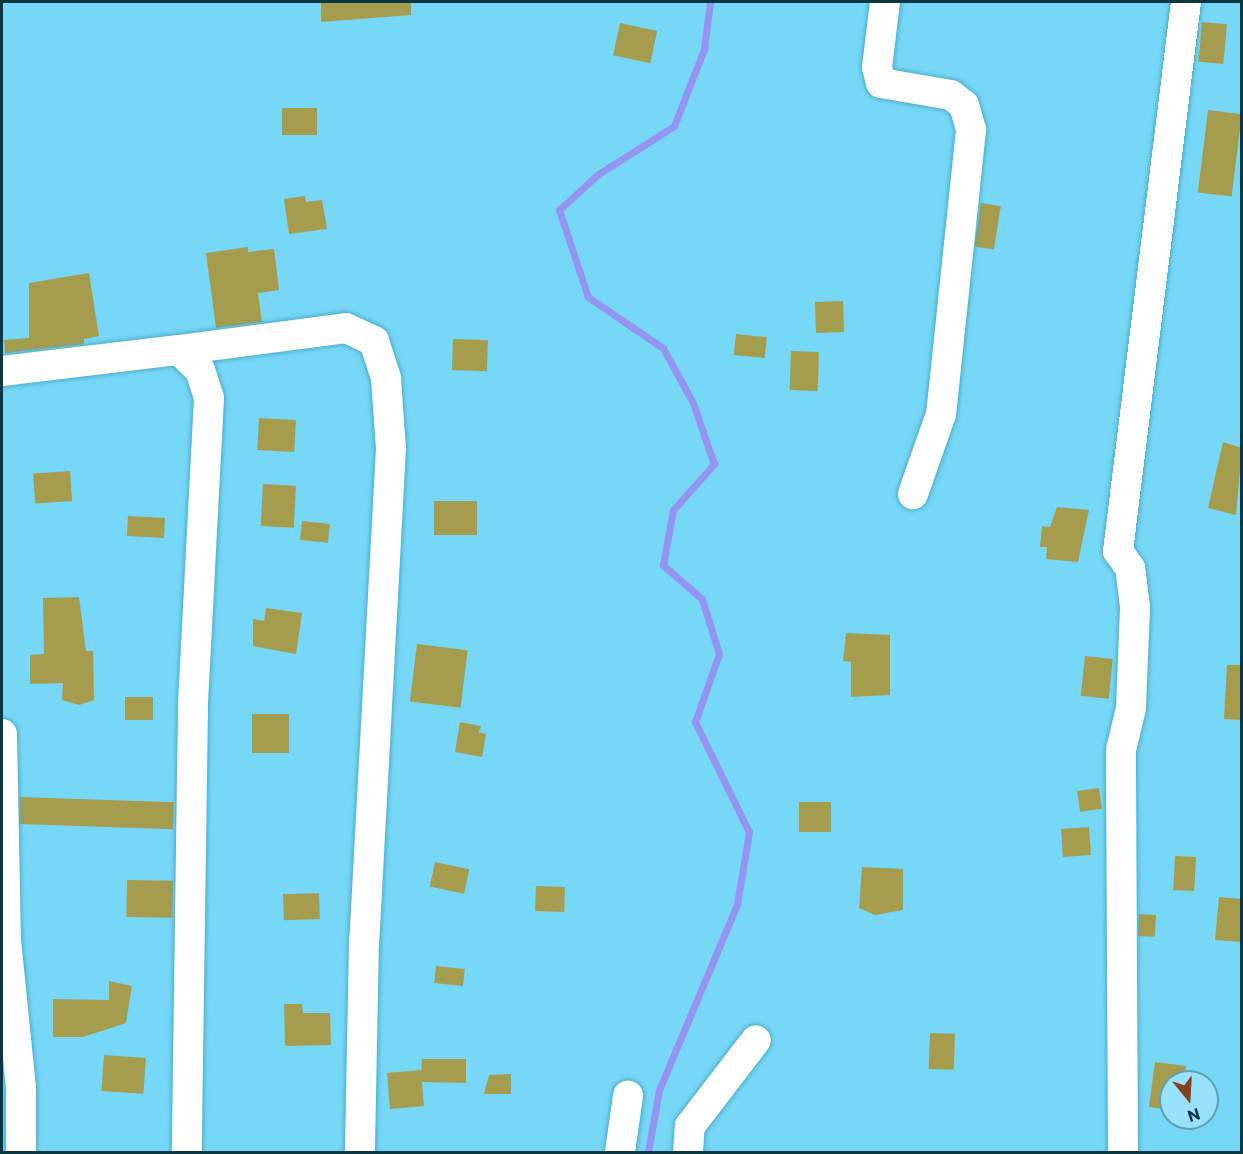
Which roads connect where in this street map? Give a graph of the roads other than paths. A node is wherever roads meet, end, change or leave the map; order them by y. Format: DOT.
graph roads {
  1 [pos="885,2"];
  2 [pos="1186,2"];
  3 [pos="179,350"];
  4 [pos="2,372"];
  5 [pos="913,494"];
  6 [pos="2,734"];
  7 [pos="756,1040"];
  8 [pos="628,1096"];
  9 [pos="21,1152"];
  10 [pos="187,1152"];
  11 [pos="360,1152"];
  12 [pos="620,1152"];
  13 [pos="688,1152"];
  14 [pos="1123,1152"];
  1 -- 5 [label="street"];
  2 -- 14 [label="street"];
  3 -- 4 [label="street"];
  3 -- 10 [label="street"];
  3 -- 11 [label="street"];
  6 -- 9 [label="street"];
  7 -- 13 [label="street"];
  8 -- 12 [label="street"];
}
